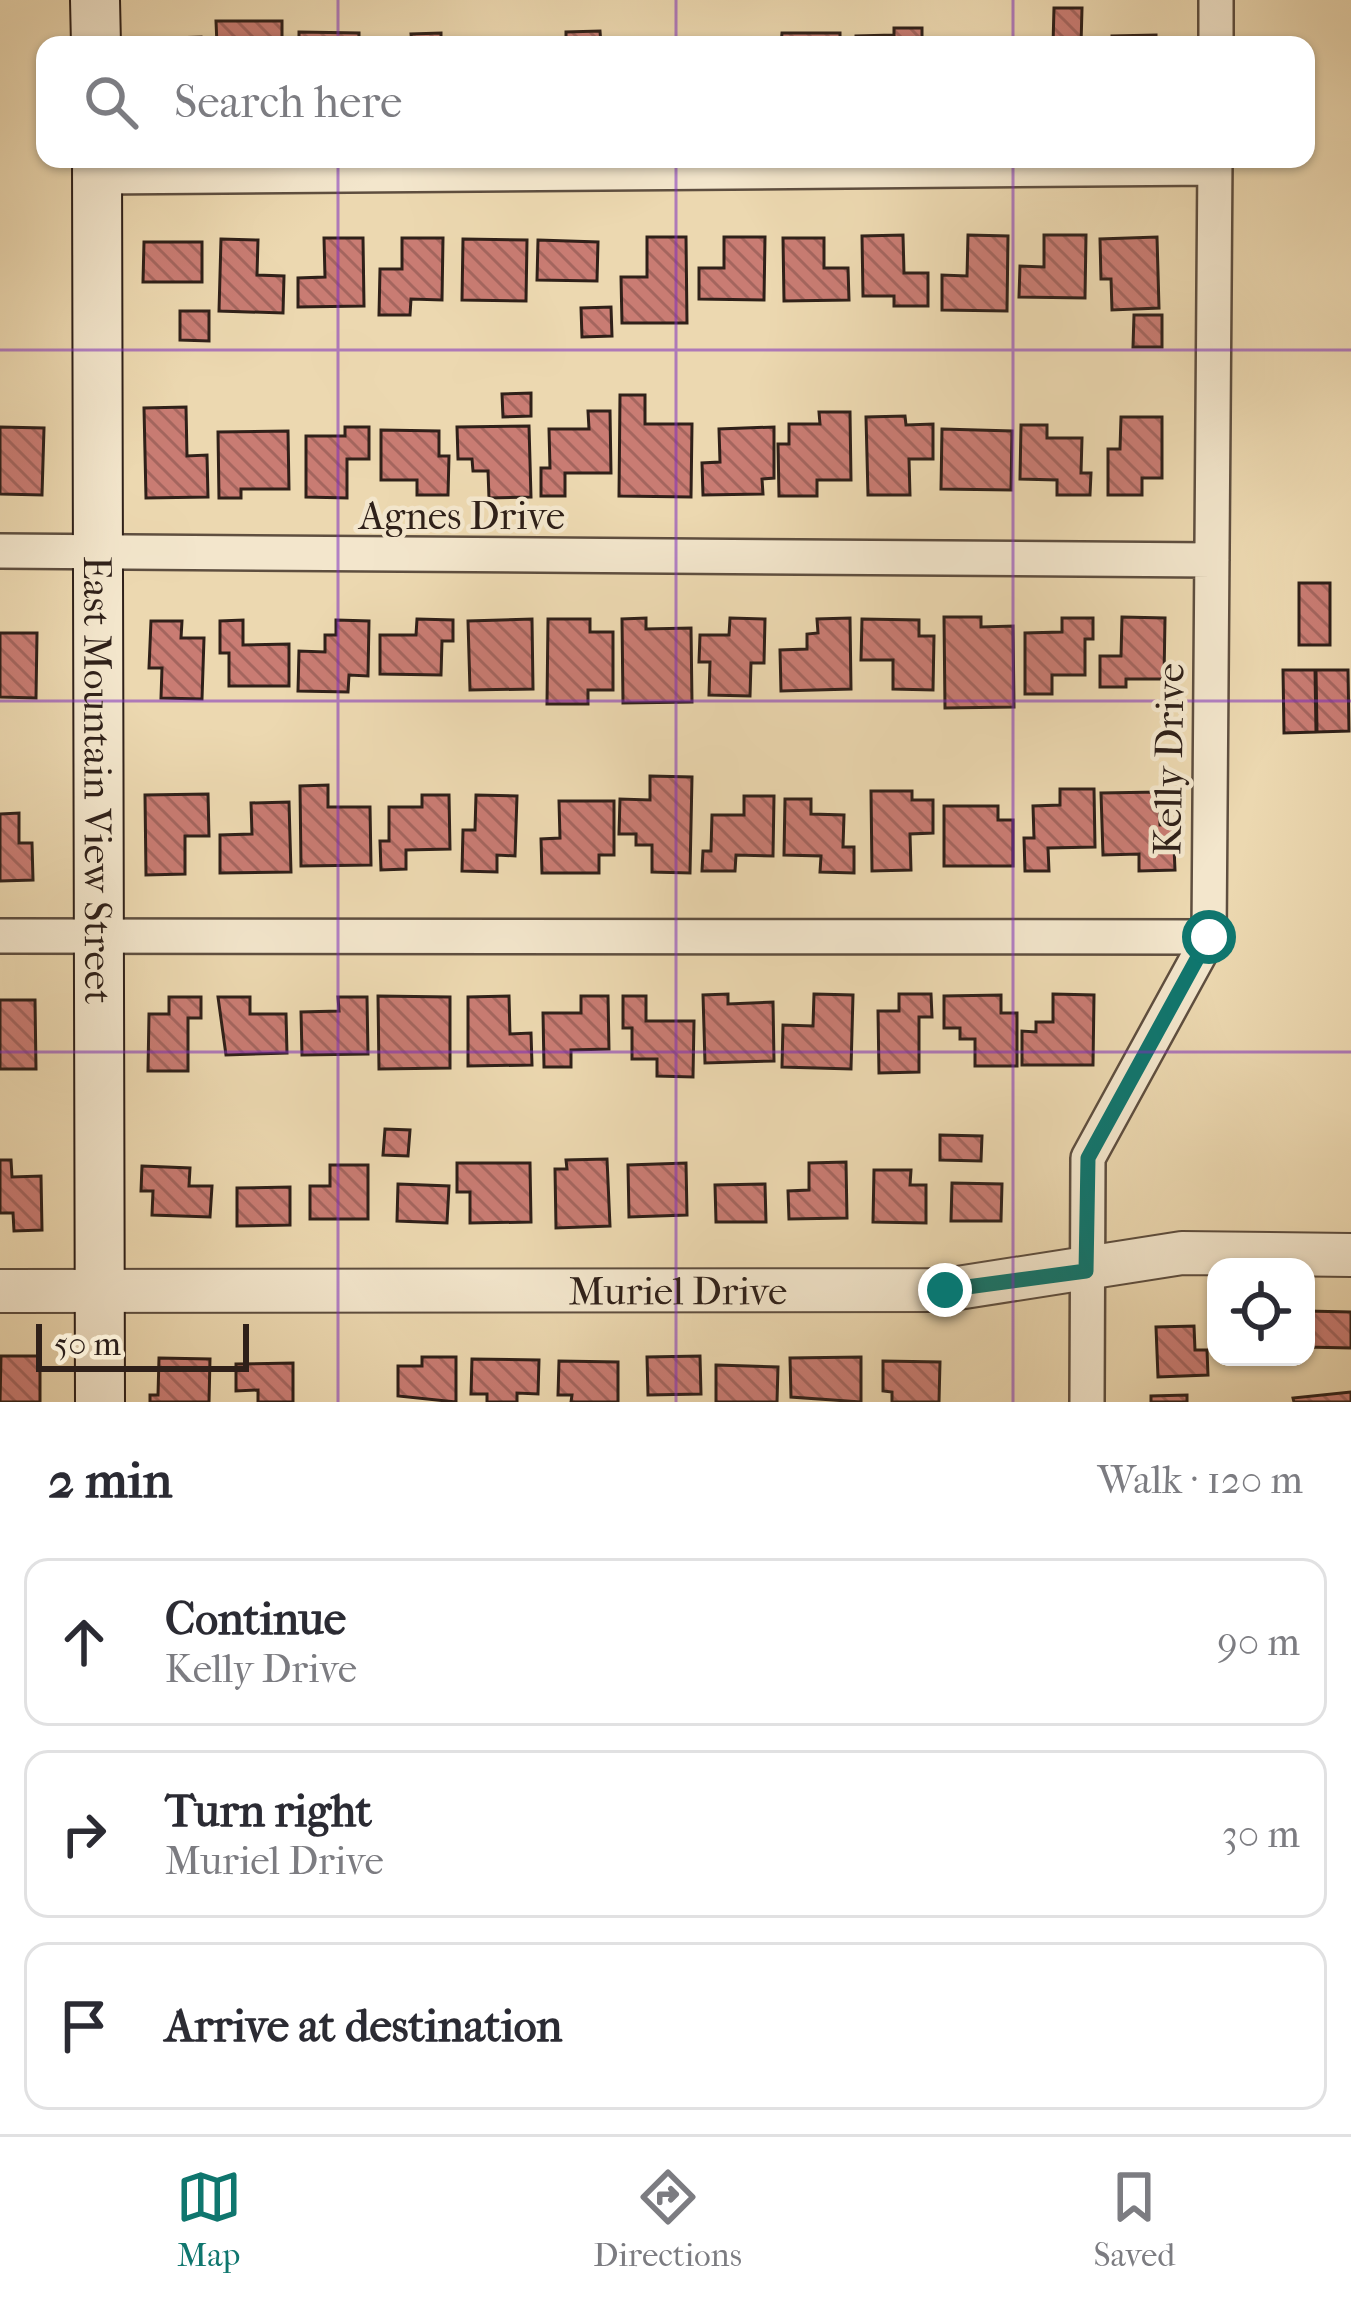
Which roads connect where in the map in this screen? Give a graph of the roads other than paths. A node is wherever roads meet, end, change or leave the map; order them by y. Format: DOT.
graph roads {
  1 [pos="95,0"];
  2 [pos="1216,0"];
  3 [pos="96,36"];
  4 [pos="1216,36"];
  5 [pos="97,168"];
  6 [pos="1215,168"];
  7 [pos="0,551"];
  8 [pos="96,555"];
  9 [pos="1212,560"];
  10 [pos="98,933"];
  11 [pos="0,935"];
  12 [pos="1209,937"];
  13 [pos="1351,1255"];
  14 [pos="1086,1271"];
  15 [pos="0,1291"];
  16 [pos="100,1291"];
  17 [pos="100,1402"];
  18 [pos="1087,1402"];
  1 -- 3 [label="main road"];
  2 -- 4 [label="street"];
  5 -- 8 [label="main road, East Mountain View Street"];
  6 -- 9 [label="street, Kelly Drive"];
  7 -- 8 [label="street, Agnes Drive"];
  8 -- 9 [label="street, Agnes Drive"];
  8 -- 10 [label="main road, East Mountain View Street"];
  9 -- 12 [label="street, Kelly Drive"];
  10 -- 11 [label="street"];
  10 -- 12 [label="street"];
  10 -- 16 [label="main road, East Mountain View Street"];
  12 -- 14 [label="street, Kelly Drive"];
  13 -- 14 [label="street, Muriel Drive"];
  14 -- 16 [label="street, Muriel Drive"];
  14 -- 18 [label="street, Kelly Drive"];
  15 -- 16 [label="street, Muriel Drive"];
  16 -- 17 [label="main road, East Mountain View Street"];
}
